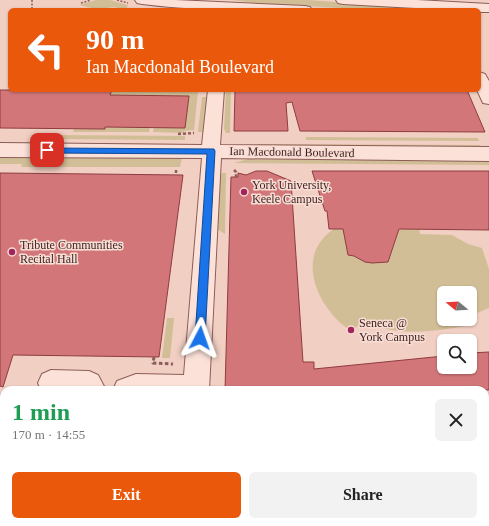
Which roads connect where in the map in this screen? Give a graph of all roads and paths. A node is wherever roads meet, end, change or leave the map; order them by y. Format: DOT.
graph roads {
  1 [pos="92,0"];
  2 [pos="142,0"];
  3 [pos="343,0"];
  4 [pos="81,3"];
  5 [pos="225,5"];
  6 [pos="263,8"];
  7 [pos="489,8"];
  8 [pos="481,81"];
  9 [pos="216,92"];
  10 [pos="489,99"];
  11 [pos="195,127"];
  12 [pos="170,134"];
  13 [pos="0,150"];
  14 [pos="211,151"];
  15 [pos="489,154"];
  16 [pos="176,170"];
  17 [pos="234,170"];
  18 [pos="176,174"];
  19 [pos="236,177"];
  20 [pos="154,357"];
  21 [pos="173,364"];
  22 [pos="51,383"];
  23 [pos="90,386"];
  24 [pos="196,386"];
  1 -- 4 [label="path"];
  2 -- 5 [label="street"];
  3 -- 7 [label="street"];
  5 -- 6 [label="street"];
  8 -- 10 [label="street"];
  9 -- 14 [label="street"];
  11 -- 12 [label="path"];
  13 -- 14 [label="street, Ian Macdonald Boulevard"];
  14 -- 15 [label="street, Ian Macdonald Boulevard"];
  14 -- 24 [label="street"];
  16 -- 18 [label="path"];
  17 -- 19 [label="path"];
  20 -- 21 [label="path"];
  22 -- 23 [label="street"];
}
